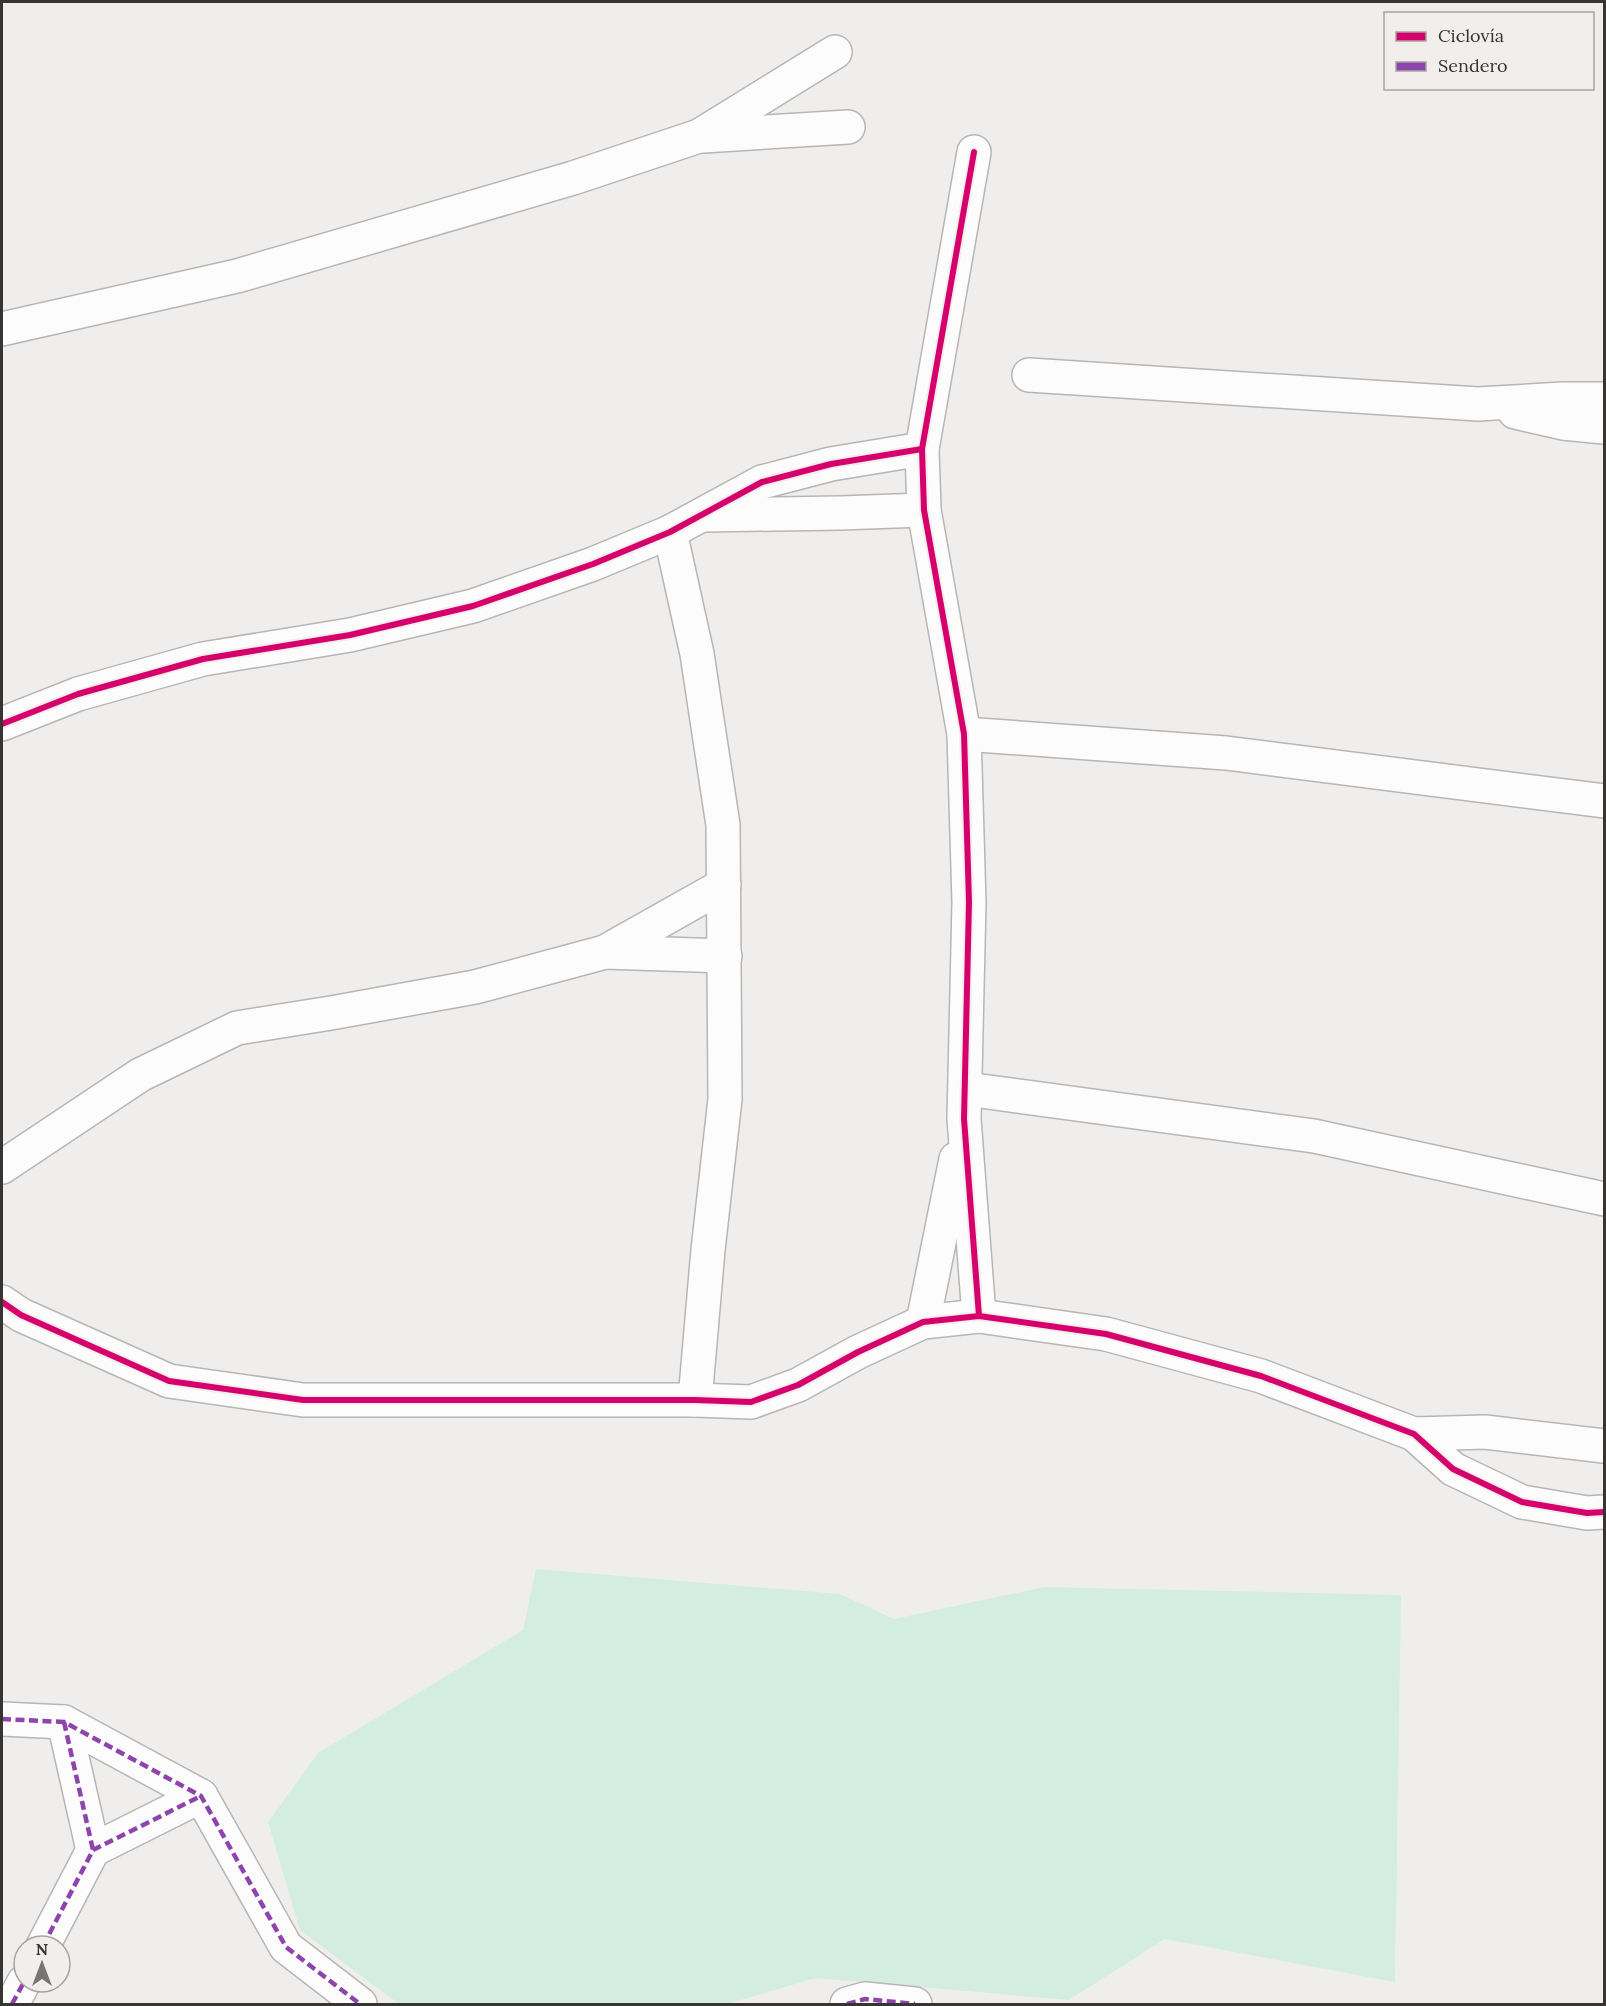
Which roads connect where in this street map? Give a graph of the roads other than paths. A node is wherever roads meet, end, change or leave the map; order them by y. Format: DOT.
graph roads {
  1 [pos="835,52"];
  2 [pos="848,127"];
  3 [pos="699,136"];
  4 [pos="974,152"];
  5 [pos="2,329"];
  6 [pos="1029,375"];
  7 [pos="1605,399"];
  8 [pos="1478,404"];
  9 [pos="1605,427"];
  10 [pos="922,449"];
  11 [pos="924,510"];
  12 [pos="702,515"];
  13 [pos="670,532"];
  14 [pos="2,724"];
  15 [pos="964,734"];
  16 [pos="1605,801"];
  17 [pos="724,885"];
  18 [pos="605,952"];
  19 [pos="725,956"];
  20 [pos="965,1104"];
  21 [pos="2,1167"];
  22 [pos="1605,1199"];
  23 [pos="2,1302"];
  24 [pos="979,1316"];
  25 [pos="923,1322"];
  26 [pos="695,1400"];
  27 [pos="1413,1434"];
  28 [pos="1605,1446"];
  29 [pos="1605,1512"];
  30 [pos="2,1719"];
  31 [pos="64,1722"];
  32 [pos="201,1796"];
  33 [pos="93,1850"];
  34 [pos="49,1934"];
  35 [pos="360,2004"];
  36 [pos="847,2004"];
  37 [pos="915,2004"];
  1 -- 3 [label="street"];
  2 -- 3 [label="street"];
  3 -- 5 [label="street"];
  4 -- 10 [label="street"];
  6 -- 8 [label="street"];
  7 -- 8 [label="street"];
  8 -- 9 [label="street"];
  10 -- 11 [label="street"];
  10 -- 12 [label="street"];
  11 -- 12 [label="street"];
  11 -- 15 [label="street"];
  12 -- 13 [label="street"];
  13 -- 14 [label="street"];
  13 -- 17 [label="street"];
  15 -- 16 [label="street"];
  15 -- 20 [label="street"];
  17 -- 18 [label="street"];
  17 -- 19 [label="street"];
  18 -- 19 [label="street"];
  18 -- 21 [label="street"];
  19 -- 26 [label="street"];
  20 -- 22 [label="street"];
  20 -- 24 [label="street"];
  20 -- 25 [label="street"];
  23 -- 26 [label="street"];
  24 -- 25 [label="street"];
  24 -- 27 [label="street"];
  25 -- 26 [label="street"];
  27 -- 28 [label="street"];
  27 -- 29 [label="street"];
  30 -- 31 [label="street"];
  31 -- 32 [label="street"];
  31 -- 33 [label="street"];
  32 -- 33 [label="street"];
  32 -- 35 [label="street"];
  33 -- 34 [label="street"];
  36 -- 37 [label="street"];
}
